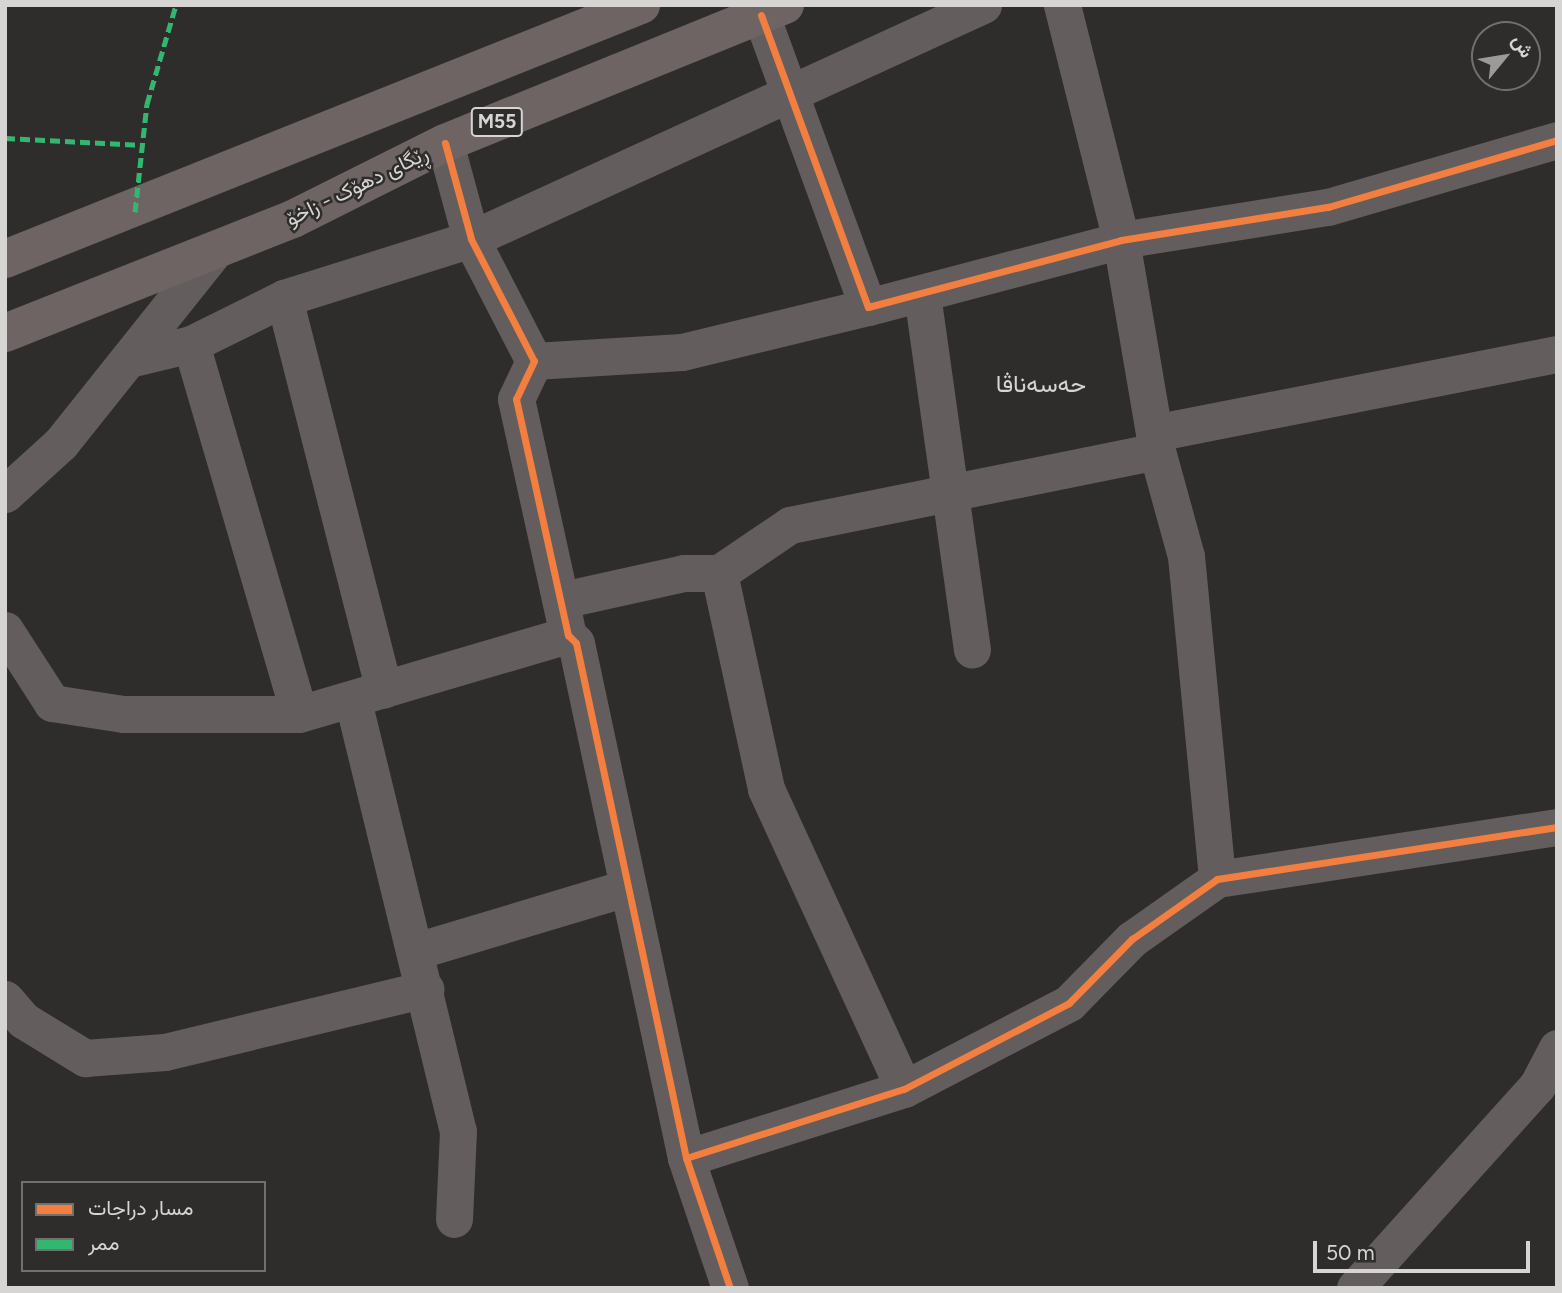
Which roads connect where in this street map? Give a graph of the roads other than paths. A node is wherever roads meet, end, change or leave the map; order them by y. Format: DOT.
graph roads {
  1 [pos="641,5"];
  2 [pos="982,5"];
  3 [pos="1062,5"];
  4 [pos="773,10"];
  5 [pos="788,90"];
  6 [pos="1557,140"];
  7 [pos="445,143"];
  8 [pos="471,239"];
  9 [pos="1121,240"];
  10 [pos="215,250"];
  11 [pos="5,259"];
  12 [pos="922,295"];
  13 [pos="284,298"];
  14 [pos="868,307"];
  15 [pos="5,333"];
  16 [pos="191,344"];
  17 [pos="1557,354"];
  18 [pos="129,359"];
  19 [pos="534,361"];
  20 [pos="1156,442"];
  21 [pos="948,492"];
  22 [pos="5,494"];
  23 [pos="719,573"];
  24 [pos="565,617"];
  25 [pos="5,630"];
  26 [pos="972,649"];
  27 [pos="369,695"];
  28 [pos="299,714"];
  29 [pos="1557,827"];
  30 [pos="1217,879"];
  31 [pos="626,888"];
  32 [pos="416,950"];
  33 [pos="426,989"];
  34 [pos="5,999"];
  35 [pos="1557,1048"];
  36 [pos="904,1089"];
  37 [pos="686,1158"];
  38 [pos="454,1219"];
  39 [pos="730,1288"];
  40 [pos="1355,1288"];
  1 -- 11 [label="highway, M55"];
  2 -- 5 [label="street"];
  3 -- 9 [label="street"];
  4 -- 5 [label="street"];
  4 -- 7 [label="highway, ڕێگای دهۆک - زاخۆ / M55"];
  5 -- 8 [label="street"];
  5 -- 14 [label="street"];
  6 -- 9 [label="street"];
  7 -- 8 [label="street"];
  7 -- 10 [label="highway, ڕێگای دهۆک - زاخۆ / M55"];
  8 -- 13 [label="street"];
  8 -- 19 [label="street"];
  9 -- 12 [label="street"];
  9 -- 20 [label="street"];
  10 -- 15 [label="highway, ڕێگای دهۆک - زاخۆ / M55"];
  10 -- 18 [label="street"];
  12 -- 14 [label="street"];
  12 -- 21 [label="street"];
  13 -- 16 [label="street"];
  13 -- 27 [label="street"];
  14 -- 19 [label="street"];
  16 -- 18 [label="street"];
  16 -- 28 [label="street"];
  17 -- 20 [label="street"];
  18 -- 22 [label="street"];
  19 -- 24 [label="street"];
  20 -- 21 [label="street"];
  20 -- 30 [label="street"];
  21 -- 23 [label="street"];
  21 -- 26 [label="street"];
  23 -- 24 [label="street"];
  23 -- 36 [label="street"];
  24 -- 27 [label="street"];
  24 -- 31 [label="street"];
  25 -- 28 [label="street"];
  27 -- 28 [label="street"];
  27 -- 32 [label="street"];
  29 -- 30 [label="street"];
  30 -- 36 [label="street"];
  31 -- 32 [label="street"];
  31 -- 37 [label="street"];
  32 -- 33 [label="street"];
  33 -- 34 [label="street"];
  33 -- 38 [label="street"];
  35 -- 40 [label="street"];
  36 -- 37 [label="street"];
  37 -- 39 [label="street"];
}
